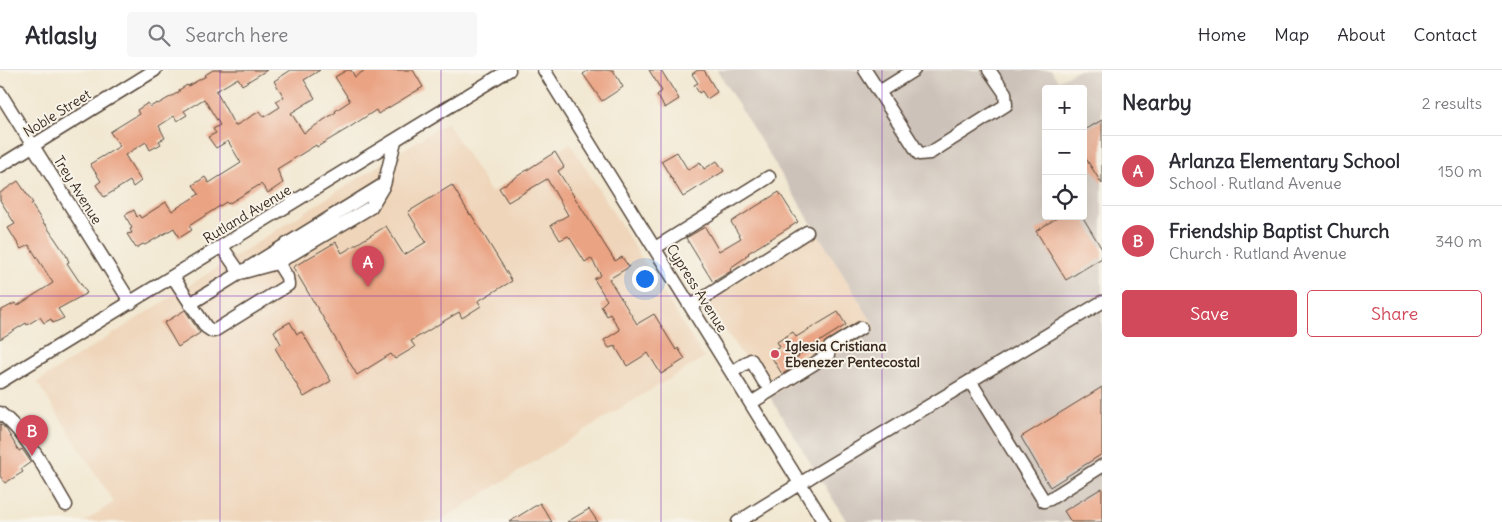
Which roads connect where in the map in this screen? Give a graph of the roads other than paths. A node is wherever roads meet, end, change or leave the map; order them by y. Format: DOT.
graph roads {
  1 [pos="155,70"];
  2 [pos="509,70"];
  3 [pos="544,70"];
  4 [pos="865,70"];
  5 [pos="914,70"];
  6 [pos="989,70"];
  7 [pos="879,92"];
  8 [pos="0,93"];
  9 [pos="395,141"];
  10 [pos="33,146"];
  11 [pos="0,166"];
  12 [pos="769,177"];
  13 [pos="807,232"];
  14 [pos="222,247"];
  15 [pos="654,248"];
  16 [pos="274,258"];
  17 [pos="240,273"];
  18 [pos="173,277"];
  19 [pos="1102,302"];
  20 [pos="131,303"];
  21 [pos="190,304"];
  22 [pos="691,306"];
  23 [pos="861,328"];
  24 [pos="732,372"];
  25 [pos="970,381"];
  26 [pos="0,382"];
  27 [pos="764,382"];
  28 [pos="751,403"];
  29 [pos="0,414"];
  30 [pos="1102,466"];
  31 [pos="800,483"];
  32 [pos="66,505"];
  33 [pos="738,522"];
  34 [pos="824,522"];
  1 -- 10 [label="street, Noble Street"];
  2 -- 9 [label="street, Rutland Avenue"];
  3 -- 15 [label="street, Cypress Avenue"];
  4 -- 7 [label="street"];
  5 -- 7 [label="street"];
  6 -- 7 [label="street"];
  8 -- 10 [label="street, Trey Avenue"];
  9 -- 14 [label="street, Rutland Avenue"];
  9 -- 16 [label="street"];
  10 -- 11 [label="street, Noble Street"];
  10 -- 20 [label="street, Trey Avenue"];
  12 -- 15 [label="street"];
  13 -- 22 [label="street"];
  14 -- 17 [label="street"];
  14 -- 18 [label="street, Rutland Avenue"];
  15 -- 22 [label="street, Cypress Avenue"];
  16 -- 17 [label="street"];
  16 -- 21 [label="street"];
  17 -- 21 [label="street"];
  18 -- 20 [label="street, Rutland Avenue"];
  18 -- 21 [label="street"];
  19 -- 25 [label="street"];
  20 -- 26 [label="street, Rutland Avenue"];
  22 -- 24 [label="street, Cypress Avenue"];
  23 -- 28 [label="street"];
  24 -- 27 [label="street"];
  24 -- 28 [label="street, Cypress Avenue"];
  25 -- 30 [label="street"];
  25 -- 31 [label="street"];
  28 -- 31 [label="street, Cypress Avenue"];
  29 -- 32 [label="street"];
  31 -- 33 [label="street"];
  31 -- 34 [label="street, Cypress Avenue"];
}
